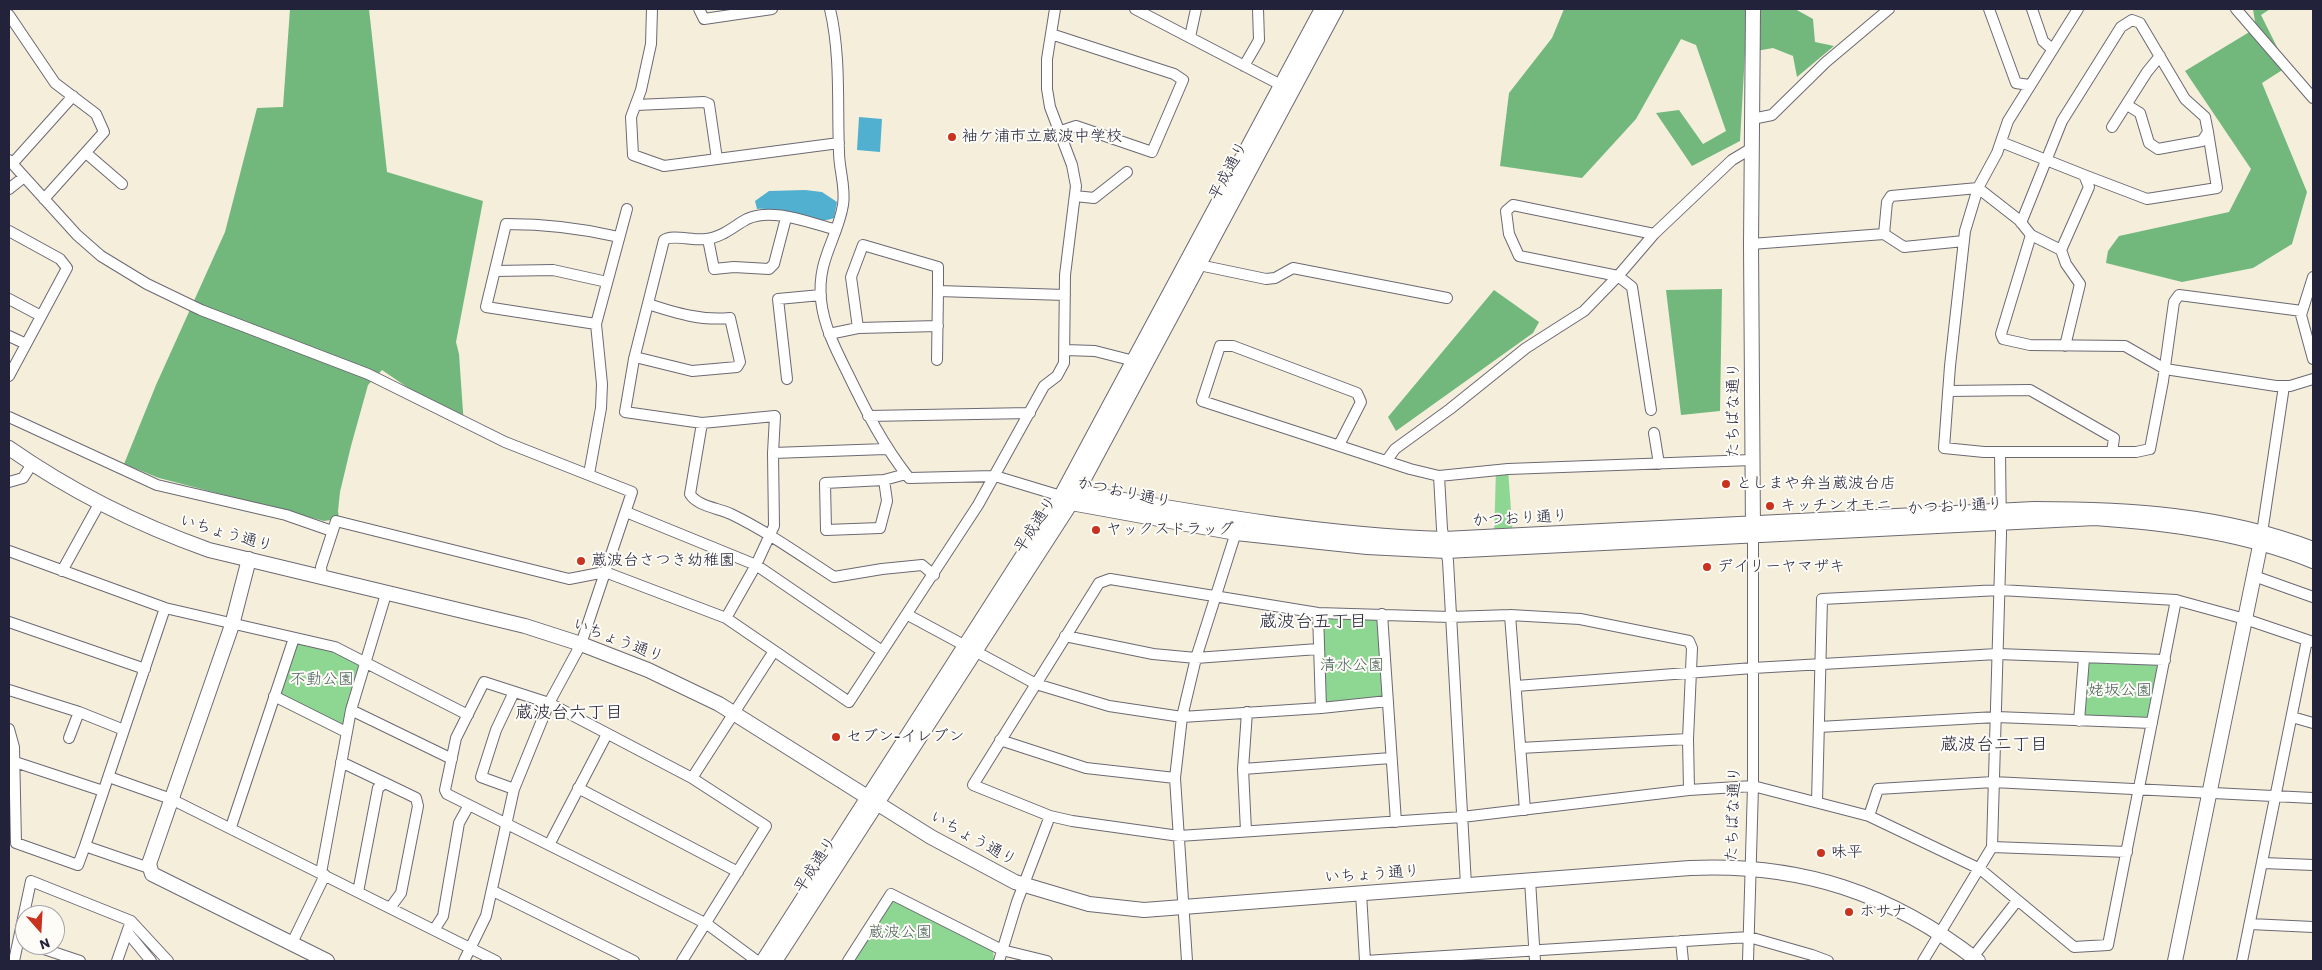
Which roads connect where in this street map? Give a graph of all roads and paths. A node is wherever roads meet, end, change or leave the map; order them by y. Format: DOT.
graph roads {
  1 [pos="652,9"];
  2 [pos="699,9"];
  3 [pos="772,9"];
  4 [pos="830,9"];
  5 [pos="1055,9"];
  6 [pos="1138,9"];
  7 [pos="1196,9"];
  8 [pos="1258,9"];
  9 [pos="1322,9"];
  10 [pos="1336,9"];
  11 [pos="1754,9"];
  12 [pos="1889,9"];
  13 [pos="1989,9"];
  14 [pos="2032,9"];
  15 [pos="2078,9"];
  16 [pos="2236,9"];
  17 [pos="9,15"];
  18 [pos="1051,34"];
  19 [pos="1190,37"];
  20 [pos="2052,49"];
  21 [pos="2160,56"];
  22 [pos="1244,66"];
  23 [pos="1281,85"];
  24 [pos="2029,85"];
  25 [pos="73,96"];
  26 [pos="2313,98"];
  27 [pos="636,105"];
  28 [pos="2127,105"];
  29 [pos="1752,119"];
  30 [pos="2112,127"];
  31 [pos="1060,131"];
  32 [pos="2208,132"];
  33 [pos="2001,142"];
  34 [pos="839,143"];
  35 [pos="1752,148"];
  36 [pos="86,153"];
  37 [pos="716,159"];
  38 [pos="2047,160"];
  39 [pos="11,162"];
  40 [pos="1127,172"];
  41 [pos="2084,175"];
  42 [pos="24,177"];
  43 [pos="122,184"];
  44 [pos="1978,188"];
  45 [pos="9,190"];
  46 [pos="1075,196"];
  47 [pos="44,199"];
  48 [pos="627,209"];
  49 [pos="786,218"];
  50 [pos="2021,223"];
  51 [pos="834,229"];
  52 [pos="9,231"];
  53 [pos="1654,234"];
  54 [pos="1884,234"];
  55 [pos="2031,235"];
  56 [pos="619,237"];
  57 [pos="708,239"];
  58 [pos="1964,241"];
  59 [pos="1751,244"];
  60 [pos="2061,250"];
  61 [pos="1198,265"];
  62 [pos="495,271"];
  63 [pos="1618,276"];
  64 [pos="2313,277"];
  65 [pos="607,282"];
  66 [pos="938,291"];
  67 [pos="821,295"];
  68 [pos="1065,295"];
  69 [pos="1447,298"];
  70 [pos="9,299"];
  71 [pos="648,304"];
  72 [pos="2302,311"];
  73 [pos="41,316"];
  74 [pos="596,324"];
  75 [pos="938,326"];
  76 [pos="858,328"];
  77 [pos="829,334"];
  78 [pos="9,336"];
  79 [pos="26,344"];
  80 [pos="2065,346"];
  81 [pos="1065,350"];
  82 [pos="635,357"];
  83 [pos="2313,359"];
  84 [pos="937,360"];
  85 [pos="1134,361"];
  86 [pos="2165,369"];
  87 [pos="9,376"];
  88 [pos="2313,378"];
  89 [pos="786,379"];
  90 [pos="2284,386"];
  91 [pos="1948,391"];
  92 [pos="1651,410"];
  93 [pos="1030,413"];
  94 [pos="868,416"];
  95 [pos="9,417"];
  96 [pos="702,423"];
  97 [pos="1654,432"];
  98 [pos="1339,445"];
  99 [pos="9,448"];
  100 [pos="886,449"];
  101 [pos="2000,452"];
  102 [pos="2112,452"];
  103 [pos="773,453"];
  104 [pos="1387,460"];
  105 [pos="1752,460"];
  106 [pos="32,464"];
  107 [pos="1659,464"];
  108 [pos="590,474"];
  109 [pos="906,474"];
  110 [pos="995,476"];
  111 [pos="1439,476"];
  112 [pos="884,480"];
  113 [pos="9,482"];
  114 [pos="1070,497"];
  115 [pos="99,504"];
  116 [pos="626,512"];
  117 [pos="2001,516"];
  118 [pos="1238,527"];
  119 [pos="1753,529"];
  120 [pos="332,531"];
  121 [pos="770,534"];
  122 [pos="2261,538"];
  123 [pos="1445,545"];
  124 [pos="2313,549"];
  125 [pos="9,551"];
  126 [pos="249,559"];
  127 [pos="2313,561"];
  128 [pos="756,565"];
  129 [pos="62,571"];
  130 [pos="605,572"];
  131 [pos="934,575"];
  132 [pos="322,576"];
  133 [pos="2254,576"];
  134 [pos="2000,590"];
  135 [pos="386,594"];
  136 [pos="1216,595"];
  137 [pos="2313,597"];
  138 [pos="2176,600"];
  139 [pos="165,608"];
  140 [pos="1318,613"];
  141 [pos="1382,614"];
  142 [pos="908,615"];
  143 [pos="1510,615"];
  144 [pos="1450,617"];
  145 [pos="726,618"];
  146 [pos="2245,619"];
  147 [pos="9,622"];
  148 [pos="232,625"];
  149 [pos="1065,636"];
  150 [pos="294,638"];
  151 [pos="2310,641"];
  152 [pos="581,644"];
  153 [pos="970,648"];
  154 [pos="1318,649"];
  155 [pos="774,651"];
  156 [pos="882,651"];
  157 [pos="1997,654"];
  158 [pos="1196,658"];
  159 [pos="2084,658"];
  160 [pos="2165,660"];
  161 [pos="366,664"];
  162 [pos="1820,665"];
  163 [pos="1753,668"];
  164 [pos="145,669"];
  165 [pos="1691,672"];
  166 [pos="1036,684"];
  167 [pos="1516,686"];
  168 [pos="9,690"];
  169 [pos="514,692"];
  170 [pos="274,696"];
  171 [pos="1388,701"];
  172 [pos="549,703"];
  173 [pos="1321,708"];
  174 [pos="351,710"];
  175 [pos="79,712"];
  176 [pos="1247,712"];
  177 [pos="733,713"];
  178 [pos="468,715"];
  179 [pos="1182,717"];
  180 [pos="1996,717"];
  181 [pos="2292,717"];
  182 [pos="2079,721"];
  183 [pos="2152,723"];
  184 [pos="2313,724"];
  185 [pos="1819,727"];
  186 [pos="9,729"];
  187 [pos="124,730"];
  188 [pos="346,732"];
  189 [pos="607,734"];
  190 [pos="69,738"];
  191 [pos="1688,738"];
  192 [pos="1000,740"];
  193 [pos="1520,748"];
  194 [pos="1391,758"];
  195 [pos="452,759"];
  196 [pos="11,761"];
  197 [pos="341,762"];
  198 [pos="1243,769"];
  199 [pos="109,777"];
  200 [pos="692,778"];
  201 [pos="1175,778"];
  202 [pos="1992,782"];
  203 [pos="385,783"];
  204 [pos="1753,786"];
  205 [pos="578,788"];
  206 [pos="2139,788"];
  207 [pos="514,789"];
  208 [pos="1689,790"];
  209 [pos="103,791"];
  210 [pos="2209,793"];
  211 [pos="2275,796"];
  212 [pos="2313,798"];
  213 [pos="171,799"];
  214 [pos="872,799"];
  215 [pos="1817,802"];
  216 [pos="469,805"];
  217 [pos="1525,810"];
  218 [pos="1050,816"];
  219 [pos="1869,816"];
  220 [pos="12,817"];
  221 [pos="1462,817"];
  222 [pos="1396,822"];
  223 [pos="506,823"];
  224 [pos="231,828"];
  225 [pos="1246,831"];
  226 [pos="1179,836"];
  227 [pos="549,845"];
  228 [pos="85,846"];
  229 [pos="1992,847"];
  230 [pos="2126,852"];
  231 [pos="2263,863"];
  232 [pos="2313,865"];
  233 [pos="149,868"];
  234 [pos="1750,868"];
  235 [pos="1980,869"];
  236 [pos="738,872"];
  237 [pos="323,874"];
  238 [pos="1530,880"];
  239 [pos="1023,885"];
  240 [pos="1466,885"];
  241 [pos="493,890"];
  242 [pos="358,892"];
  243 [pos="1361,893"];
  244 [pos="2017,901"];
  245 [pos="27,905"];
  246 [pos="1184,907"];
  247 [pos="390,908"];
  248 [pos="131,921"];
  249 [pos="706,924"];
  250 [pos="2250,924"];
  251 [pos="2313,927"];
  252 [pos="434,930"];
  253 [pos="128,933"];
  254 [pos="1940,933"];
  255 [pos="1749,937"];
  256 [pos="1682,941"];
  257 [pos="292,943"];
  258 [pos="471,949"];
  259 [pos="1002,950"];
  260 [pos="1534,950"];
  261 [pos="62,955"];
  262 [pos="1812,958"];
  263 [pos="1976,959"];
  264 [pos="80,961"];
  265 [pos="117,961"];
  266 [pos="151,961"];
  267 [pos="168,961"];
  268 [pos="327,961"];
  269 [pos="464,961"];
  270 [pos="496,961"];
  271 [pos="634,961"];
  272 [pos="682,961"];
  273 [pos="757,961"];
  274 [pos="763,961"];
  275 [pos="776,961"];
  276 [pos="848,961"];
  277 [pos="999,961"];
  278 [pos="1047,961"];
  279 [pos="1187,961"];
  280 [pos="1365,961"];
  281 [pos="1535,961"];
  282 [pos="1682,961"];
  283 [pos="1748,961"];
  284 [pos="1828,961"];
  285 [pos="1923,961"];
  286 [pos="2175,961"];
  287 [pos="2242,961"];
  1 -- 27 [label="street"];
  2 -- 3 [label="street"];
  4 -- 34 [label="street"];
  5 -- 18 [label="street"];
  6 -- 19 [label="street"];
  7 -- 19 [label="street"];
  8 -- 22 [label="street"];
  9 -- 23 [label="street, 平成通り"];
  10 -- 61 [label="street, 平成通り"];
  11 -- 29 [label="street, たちばな通り"];
  12 -- 29 [label="street"];
  13 -- 24 [label="street"];
  14 -- 20 [label="street"];
  15 -- 20 [label="street"];
  16 -- 26 [label="street"];
  17 -- 25 [label="street"];
  18 -- 31 [label="street"];
  18 -- 31 [label="street"];
  19 -- 22 [label="street"];
  20 -- 24 [label="street"];
  21 -- 28 [label="street"];
  21 -- 32 [label="street"];
  21 -- 38 [label="street"];
  22 -- 23 [label="street"];
  23 -- 85 [label="street, 平成通り"];
  24 -- 33 [label="street"];
  25 -- 36 [label="street"];
  25 -- 39 [label="street"];
  27 -- 37 [label="street"];
  27 -- 37 [label="street"];
  28 -- 30 [label="street"];
  28 -- 32 [label="street"];
  29 -- 35 [label="street, たちばな通り"];
  31 -- 46 [label="street"];
  32 -- 41 [label="street"];
  33 -- 38 [label="street"];
  33 -- 44 [label="street"];
  34 -- 37 [label="street"];
  34 -- 51 [label="street"];
  35 -- 53 [label="street"];
  35 -- 59 [label="street, たちばな通り"];
  36 -- 43 [label="street"];
  36 -- 47 [label="street"];
  38 -- 41 [label="street"];
  38 -- 50 [label="street"];
  39 -- 42 [label="street"];
  40 -- 46 [label="street"];
  41 -- 60 [label="street"];
  42 -- 45 [label="street"];
  42 -- 47 [label="street"];
  44 -- 50 [label="street"];
  44 -- 54 [label="street"];
  44 -- 58 [label="street"];
  46 -- 68 [label="street"];
  47 -- 108 [label="street"];
  48 -- 56 [label="street"];
  49 -- 51 [label="street"];
  49 -- 57 [label="street"];
  49 -- 57 [label="street"];
  50 -- 55 [label="street"];
  51 -- 67 [label="street"];
  52 -- 73 [label="street"];
  53 -- 63 [label="street"];
  53 -- 63 [label="street"];
  54 -- 58 [label="street"];
  54 -- 59 [label="street"];
  55 -- 60 [label="street"];
  55 -- 80 [label="street"];
  56 -- 62 [label="street"];
  56 -- 65 [label="street"];
  57 -- 71 [label="street"];
  58 -- 91 [label="street"];
  59 -- 105 [label="street, たちばな通り"];
  60 -- 80 [label="street"];
  61 -- 69 [label="street"];
  61 -- 114 [label="street, 平成通り"];
  62 -- 65 [label="street"];
  62 -- 74 [label="street"];
  63 -- 92 [label="street"];
  63 -- 104 [label="street"];
  64 -- 72 [label="street"];
  65 -- 74 [label="street"];
  66 -- 68 [label="street"];
  66 -- 75 [label="street"];
  66 -- 76 [label="street"];
  67 -- 77 [label="street"];
  67 -- 89 [label="street"];
  68 -- 81 [label="street"];
  70 -- 73 [label="street"];
  71 -- 82 [label="street"];
  71 -- 82 [label="street"];
  72 -- 83 [label="street"];
  72 -- 86 [label="street"];
  73 -- 79 [label="street"];
  74 -- 108 [label="street"];
  75 -- 76 [label="street"];
  75 -- 84 [label="street"];
  76 -- 77 [label="street"];
  77 -- 94 [label="street"];
  78 -- 79 [label="street"];
  79 -- 87 [label="street"];
  80 -- 86 [label="street"];
  81 -- 85 [label="street"];
  81 -- 93 [label="street"];
  82 -- 96 [label="street"];
  85 -- 114 [label="street, 平成通り"];
  86 -- 90 [label="street"];
  86 -- 102 [label="street"];
  88 -- 90 [label="street"];
  90 -- 122 [label="street"];
  91 -- 101 [label="street"];
  91 -- 102 [label="street"];
  93 -- 94 [label="street"];
  93 -- 110 [label="street"];
  94 -- 100 [label="street"];
  95 -- 120 [label="street"];
  96 -- 103 [label="street"];
  96 -- 121 [label="street"];
  97 -- 107 [label="street"];
  98 -- 98 [label="street"];
  98 -- 104 [label="street"];
  99 -- 106 [label="street, いちょう通り"];
  100 -- 103 [label="street"];
  100 -- 109 [label="street"];
  101 -- 102 [label="street"];
  101 -- 117 [label="street"];
  103 -- 121 [label="street"];
  104 -- 111 [label="street"];
  105 -- 107 [label="street"];
  105 -- 119 [label="street, たちばな通り"];
  106 -- 113 [label="street"];
  106 -- 115 [label="street, いちょう通り"];
  107 -- 111 [label="street"];
  108 -- 116 [label="street"];
  109 -- 110 [label="street"];
  109 -- 112 [label="street"];
  110 -- 114 [label="street"];
  110 -- 131 [label="street"];
  111 -- 123 [label="street"];
  112 -- 112 [label="street"];
  114 -- 118 [label="street, かつおり通り"];
  114 -- 153 [label="street, 平成通り"];
  115 -- 126 [label="street, いちょう通り"];
  115 -- 129 [label="street"];
  116 -- 128 [label="street"];
  116 -- 130 [label="street"];
  117 -- 119 [label="street, かつおり通り"];
  117 -- 122 [label="street, かつおり通り"];
  117 -- 134 [label="street"];
  118 -- 123 [label="street, かつおり通り"];
  118 -- 136 [label="street"];
  119 -- 123 [label="street, かつおり通り"];
  119 -- 163 [label="street, たちばな通り"];
  120 -- 130 [label="street"];
  120 -- 132 [label="street"];
  121 -- 128 [label="street"];
  121 -- 131 [label="street"];
  122 -- 124 [label="street, かつおり通り"];
  122 -- 127 [label="street, かつおり通り"];
  122 -- 133 [label="street"];
  123 -- 144 [label="street"];
  125 -- 129 [label="street"];
  126 -- 132 [label="street, いちょう通り"];
  126 -- 148 [label="street"];
  128 -- 145 [label="street"];
  128 -- 156 [label="street"];
  129 -- 139 [label="street"];
  130 -- 145 [label="street"];
  130 -- 152 [label="street"];
  131 -- 142 [label="street"];
  132 -- 135 [label="street, いちょう通り"];
  133 -- 137 [label="street"];
  133 -- 146 [label="street"];
  134 -- 138 [label="street"];
  134 -- 157 [label="street"];
  134 -- 162 [label="street"];
  135 -- 152 [label="street, いちょう通り"];
  135 -- 161 [label="street"];
  136 -- 140 [label="street"];
  136 -- 149 [label="street"];
  136 -- 158 [label="street"];
  138 -- 146 [label="street"];
  138 -- 160 [label="street"];
  139 -- 148 [label="street"];
  139 -- 164 [label="street"];
  140 -- 141 [label="street"];
  140 -- 154 [label="street"];
  141 -- 144 [label="street"];
  141 -- 171 [label="street"];
  142 -- 153 [label="street"];
  142 -- 156 [label="street"];
  143 -- 144 [label="street"];
  143 -- 165 [label="street"];
  143 -- 167 [label="street"];
  144 -- 221 [label="street"];
  145 -- 155 [label="street"];
  146 -- 151 [label="street"];
  146 -- 210 [label="street"];
  147 -- 164 [label="street"];
  148 -- 150 [label="street"];
  148 -- 213 [label="street"];
  149 -- 158 [label="street"];
  149 -- 166 [label="street"];
  150 -- 161 [label="street"];
  150 -- 170 [label="street"];
  151 -- 181 [label="street"];
  152 -- 172 [label="street"];
  152 -- 177 [label="street, いちょう通り"];
  153 -- 166 [label="street"];
  153 -- 214 [label="street, 平成通り"];
  154 -- 158 [label="street"];
  154 -- 173 [label="street"];
  155 -- 156 [label="street"];
  155 -- 177 [label="street"];
  157 -- 159 [label="street"];
  157 -- 162 [label="street"];
  157 -- 180 [label="street"];
  158 -- 179 [label="street"];
  159 -- 160 [label="street"];
  159 -- 182 [label="street"];
  160 -- 183 [label="street"];
  161 -- 174 [label="street"];
  161 -- 178 [label="street"];
  162 -- 163 [label="street"];
  162 -- 185 [label="street"];
  163 -- 165 [label="street"];
  163 -- 204 [label="street, たちばな通り"];
  164 -- 187 [label="street"];
  165 -- 167 [label="street"];
  165 -- 191 [label="street"];
  166 -- 179 [label="street"];
  166 -- 192 [label="street"];
  167 -- 193 [label="street"];
  168 -- 175 [label="street"];
  169 -- 172 [label="street"];
  169 -- 178 [label="street"];
  169 -- 207 [label="street"];
  170 -- 188 [label="street"];
  170 -- 224 [label="street"];
  171 -- 173 [label="street"];
  171 -- 194 [label="street"];
  172 -- 189 [label="street"];
  172 -- 207 [label="street"];
  173 -- 176 [label="street"];
  174 -- 188 [label="street"];
  174 -- 195 [label="street"];
  175 -- 187 [label="street"];
  175 -- 190 [label="street"];
  176 -- 179 [label="street"];
  176 -- 198 [label="street"];
  177 -- 200 [label="street"];
  177 -- 214 [label="street, いちょう通り"];
  178 -- 195 [label="street"];
  179 -- 201 [label="street"];
  180 -- 182 [label="street"];
  180 -- 185 [label="street"];
  180 -- 202 [label="street"];
  181 -- 184 [label="street"];
  181 -- 211 [label="street"];
  182 -- 183 [label="street"];
  183 -- 206 [label="street"];
  185 -- 215 [label="street"];
  186 -- 196 [label="street"];
  187 -- 199 [label="street"];
  188 -- 197 [label="street"];
  189 -- 200 [label="street"];
  189 -- 205 [label="street"];
  191 -- 193 [label="street"];
  191 -- 208 [label="street"];
  192 -- 201 [label="street"];
  192 -- 218 [label="street"];
  193 -- 217 [label="street"];
  194 -- 198 [label="street"];
  194 -- 222 [label="street"];
  195 -- 216 [label="street"];
  196 -- 209 [label="street"];
  196 -- 220 [label="street"];
  197 -- 203 [label="street"];
  197 -- 237 [label="street"];
  198 -- 225 [label="street"];
  199 -- 209 [label="street"];
  199 -- 213 [label="street"];
  200 -- 236 [label="street"];
  201 -- 226 [label="street"];
  202 -- 206 [label="street"];
  202 -- 219 [label="street"];
  202 -- 229 [label="street"];
  203 -- 242 [label="street"];
  203 -- 247 [label="street"];
  204 -- 208 [label="street"];
  204 -- 215 [label="street"];
  204 -- 234 [label="street, たちばな通り"];
  205 -- 227 [label="street"];
  205 -- 236 [label="street"];
  206 -- 210 [label="street"];
  206 -- 230 [label="street"];
  207 -- 223 [label="street"];
  208 -- 217 [label="street"];
  209 -- 228 [label="street"];
  210 -- 211 [label="street"];
  210 -- 286 [label="street"];
  211 -- 212 [label="street"];
  211 -- 231 [label="street"];
  213 -- 224 [label="street"];
  213 -- 233 [label="street"];
  214 -- 239 [label="street, いちょう通り"];
  214 -- 274 [label="street, 平成通り"];
  214 -- 275 [label="street, 平成通り"];
  215 -- 219 [label="street"];
  216 -- 223 [label="street"];
  216 -- 252 [label="street"];
  217 -- 221 [label="street"];
  218 -- 226 [label="street"];
  218 -- 239 [label="street"];
  219 -- 235 [label="street"];
  220 -- 228 [label="street"];
  221 -- 222 [label="street"];
  221 -- 240 [label="street"];
  222 -- 225 [label="street"];
  223 -- 227 [label="street"];
  223 -- 241 [label="street"];
  224 -- 237 [label="street"];
  225 -- 226 [label="street"];
  226 -- 246 [label="street"];
  227 -- 249 [label="street"];
  228 -- 233 [label="street"];
  229 -- 230 [label="street"];
  229 -- 235 [label="street"];
  230 -- 244 [label="street"];
  231 -- 232 [label="street"];
  231 -- 250 [label="street"];
  233 -- 257 [label="street"];
  234 -- 238 [label="street, いちょう通り"];
  234 -- 254 [label="street, いちょう通り"];
  234 -- 255 [label="street, たちばな通り"];
  235 -- 244 [label="street"];
  235 -- 254 [label="street"];
  236 -- 249 [label="street"];
  237 -- 242 [label="street"];
  237 -- 257 [label="street"];
  238 -- 240 [label="street, いちょう通り"];
  238 -- 260 [label="street"];
  239 -- 246 [label="street, いちょう通り"];
  239 -- 259 [label="street"];
  240 -- 243 [label="street, いちょう通り"];
  241 -- 258 [label="street"];
  241 -- 271 [label="street"];
  242 -- 247 [label="street"];
  243 -- 246 [label="street, いちょう通り"];
  243 -- 280 [label="street"];
  244 -- 263 [label="street"];
  245 -- 248 [label="street"];
  246 -- 279 [label="street"];
  247 -- 252 [label="street"];
  248 -- 253 [label="street"];
  248 -- 267 [label="street"];
  249 -- 272 [label="street"];
  249 -- 273 [label="street"];
  250 -- 251 [label="street"];
  250 -- 287 [label="street"];
  252 -- 258 [label="street"];
  253 -- 265 [label="street"];
  253 -- 266 [label="street"];
  254 -- 263 [label="street, いちょう通り"];
  254 -- 285 [label="street"];
  255 -- 256 [label="street"];
  255 -- 262 [label="street"];
  255 -- 283 [label="street, たちばな通り"];
  256 -- 260 [label="street"];
  256 -- 282 [label="street"];
  257 -- 268 [label="street"];
  258 -- 269 [label="street"];
  258 -- 270 [label="street"];
  259 -- 276 [label="street"];
  259 -- 277 [label="street"];
  259 -- 278 [label="street"];
  260 -- 280 [label="street"];
  260 -- 281 [label="street"];
  261 -- 264 [label="street"];
  262 -- 284 [label="street"];
}
